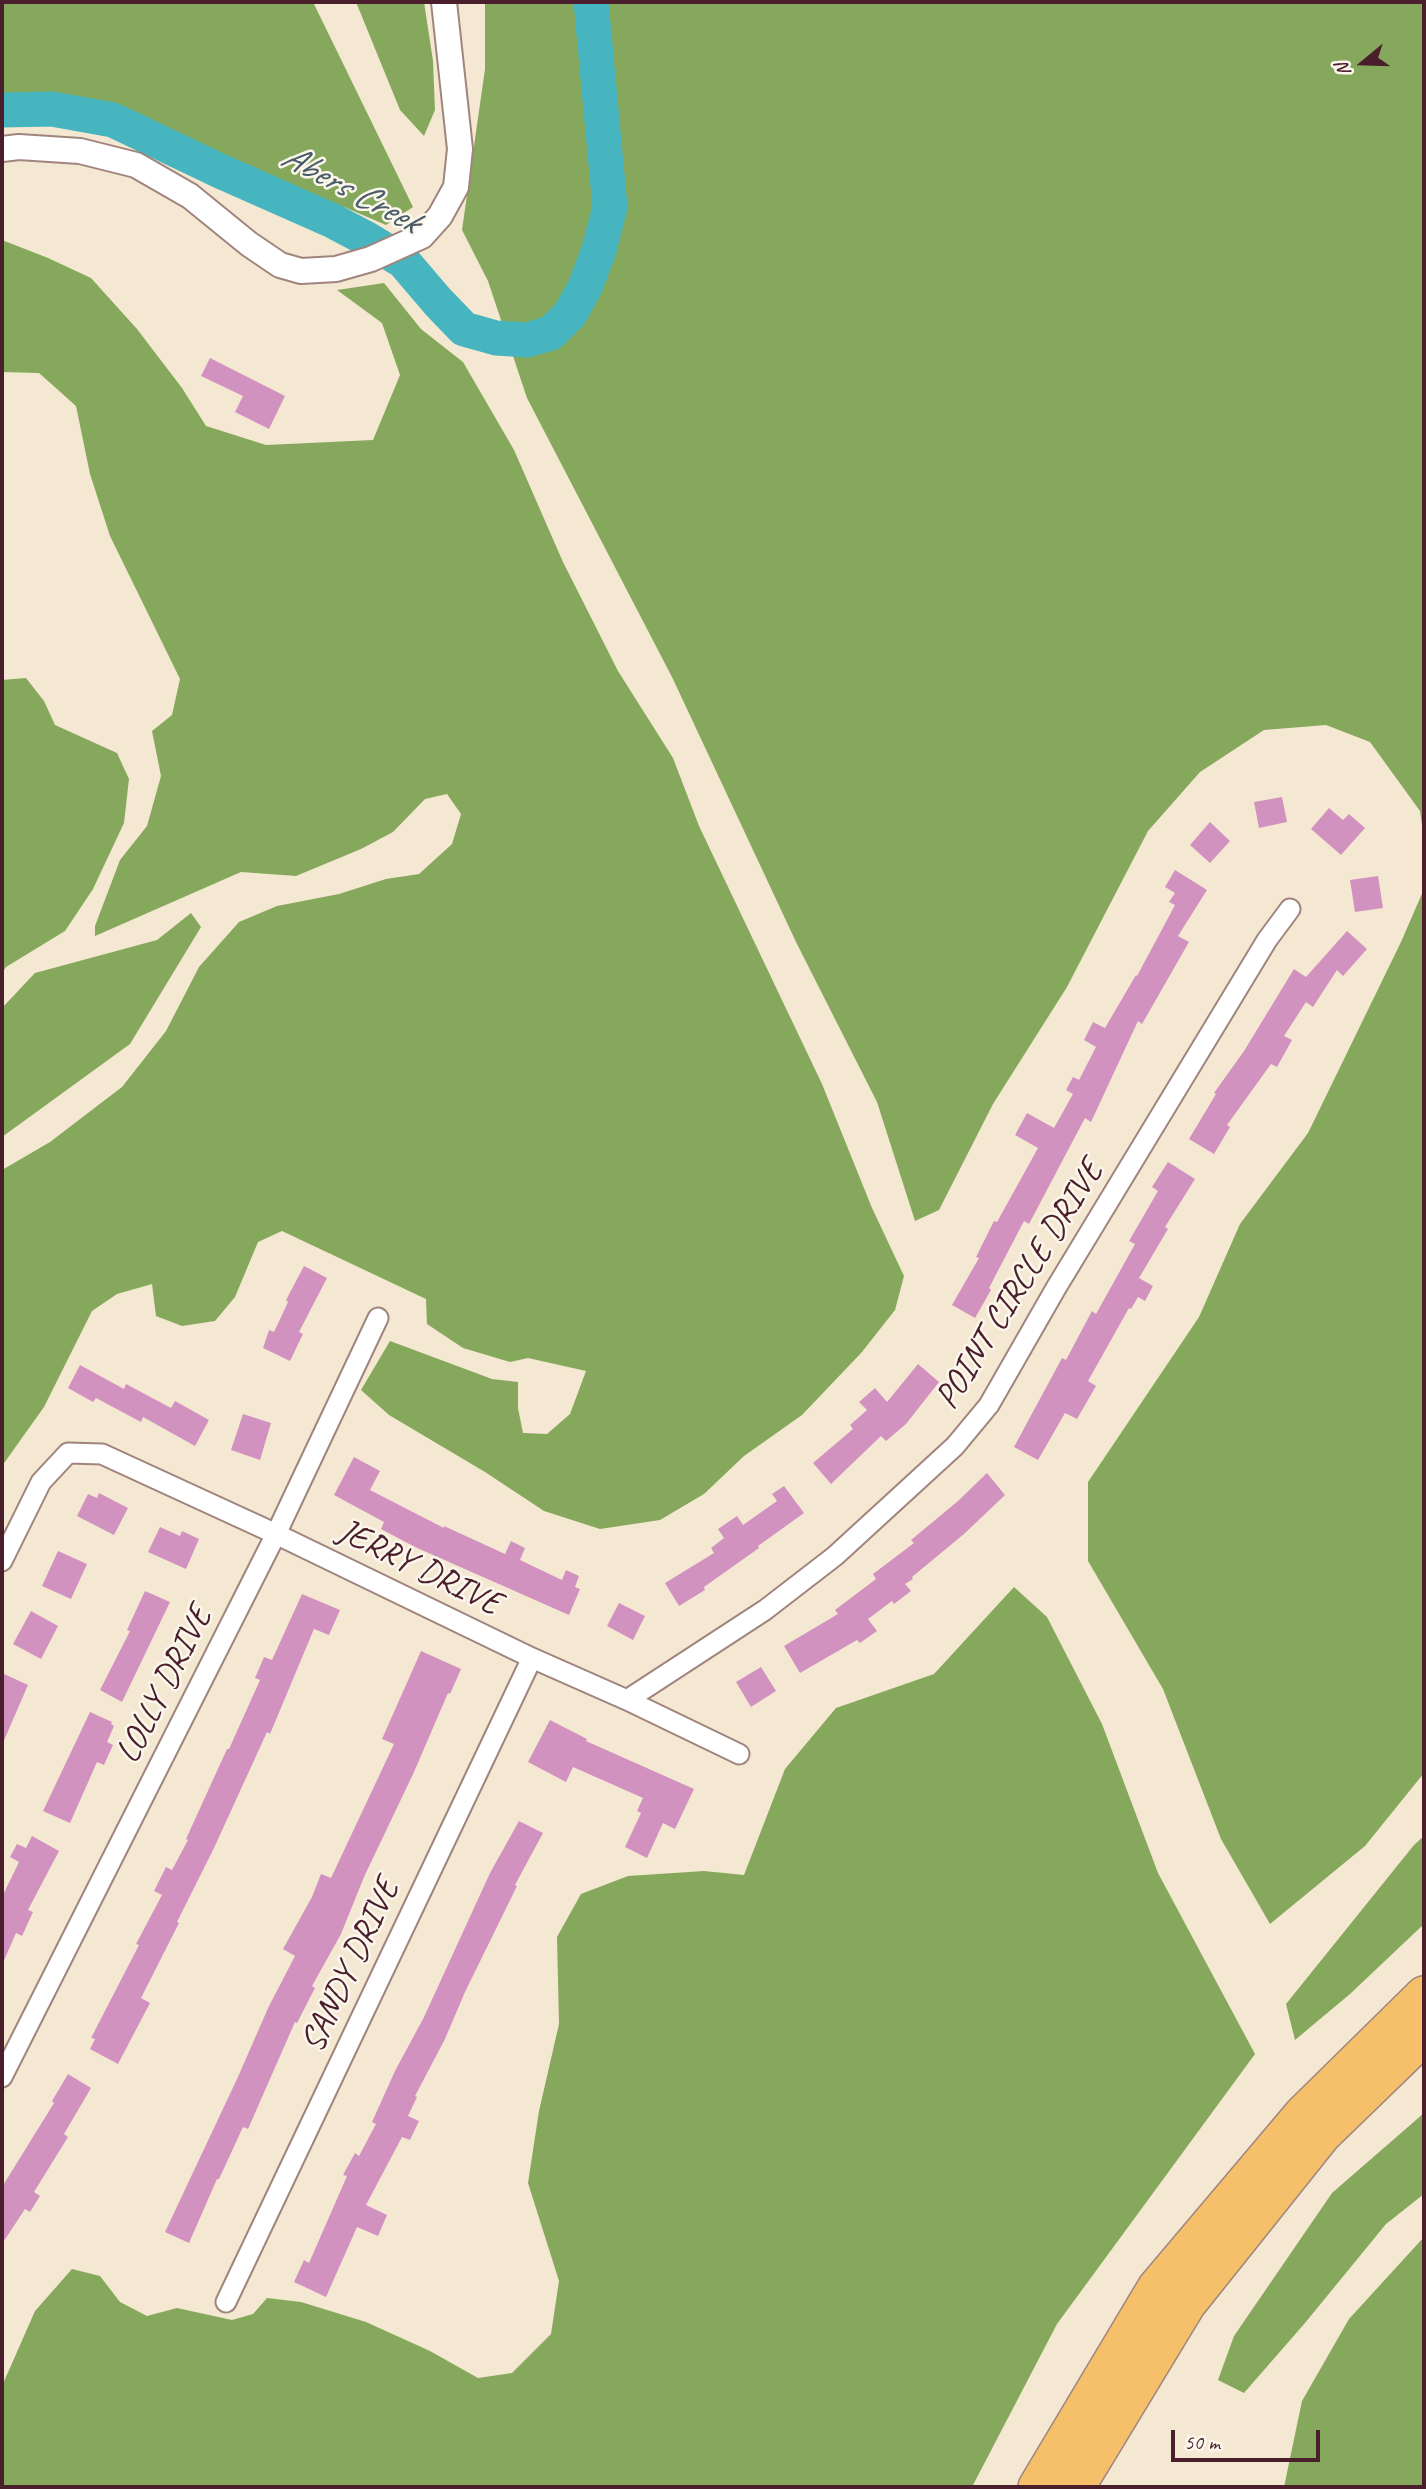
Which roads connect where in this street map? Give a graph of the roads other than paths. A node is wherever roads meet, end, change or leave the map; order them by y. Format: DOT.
graph roads {
  1 [pos="444,2"];
  2 [pos="2,149"];
  3 [pos="1290,909"];
  4 [pos="378,1318"];
  5 [pos="276,1534"];
  6 [pos="2,1561"];
  7 [pos="532,1658"];
  8 [pos="627,1700"];
  9 [pos="739,1754"];
  10 [pos="1424,1996"];
  11 [pos="1424,2036"];
  12 [pos="2,2077"];
  13 [pos="226,2302"];
  14 [pos="1037,2487"];
  15 [pos="1076,2487"];
  1 -- 2 [label="street"];
  3 -- 8 [label="street, POINT CIRCLE DRIVE"];
  4 -- 5 [label="street, LOLLY DRIVE"];
  5 -- 6 [label="street, JERRY DRIVE"];
  5 -- 7 [label="street, JERRY DRIVE"];
  5 -- 12 [label="street, LOLLY DRIVE"];
  7 -- 8 [label="street, JERRY DRIVE"];
  7 -- 13 [label="street, SANDY DRIVE"];
  8 -- 9 [label="street, JERRY DRIVE"];
  10 -- 14 [label="highway"];
  11 -- 15 [label="highway"];
}
